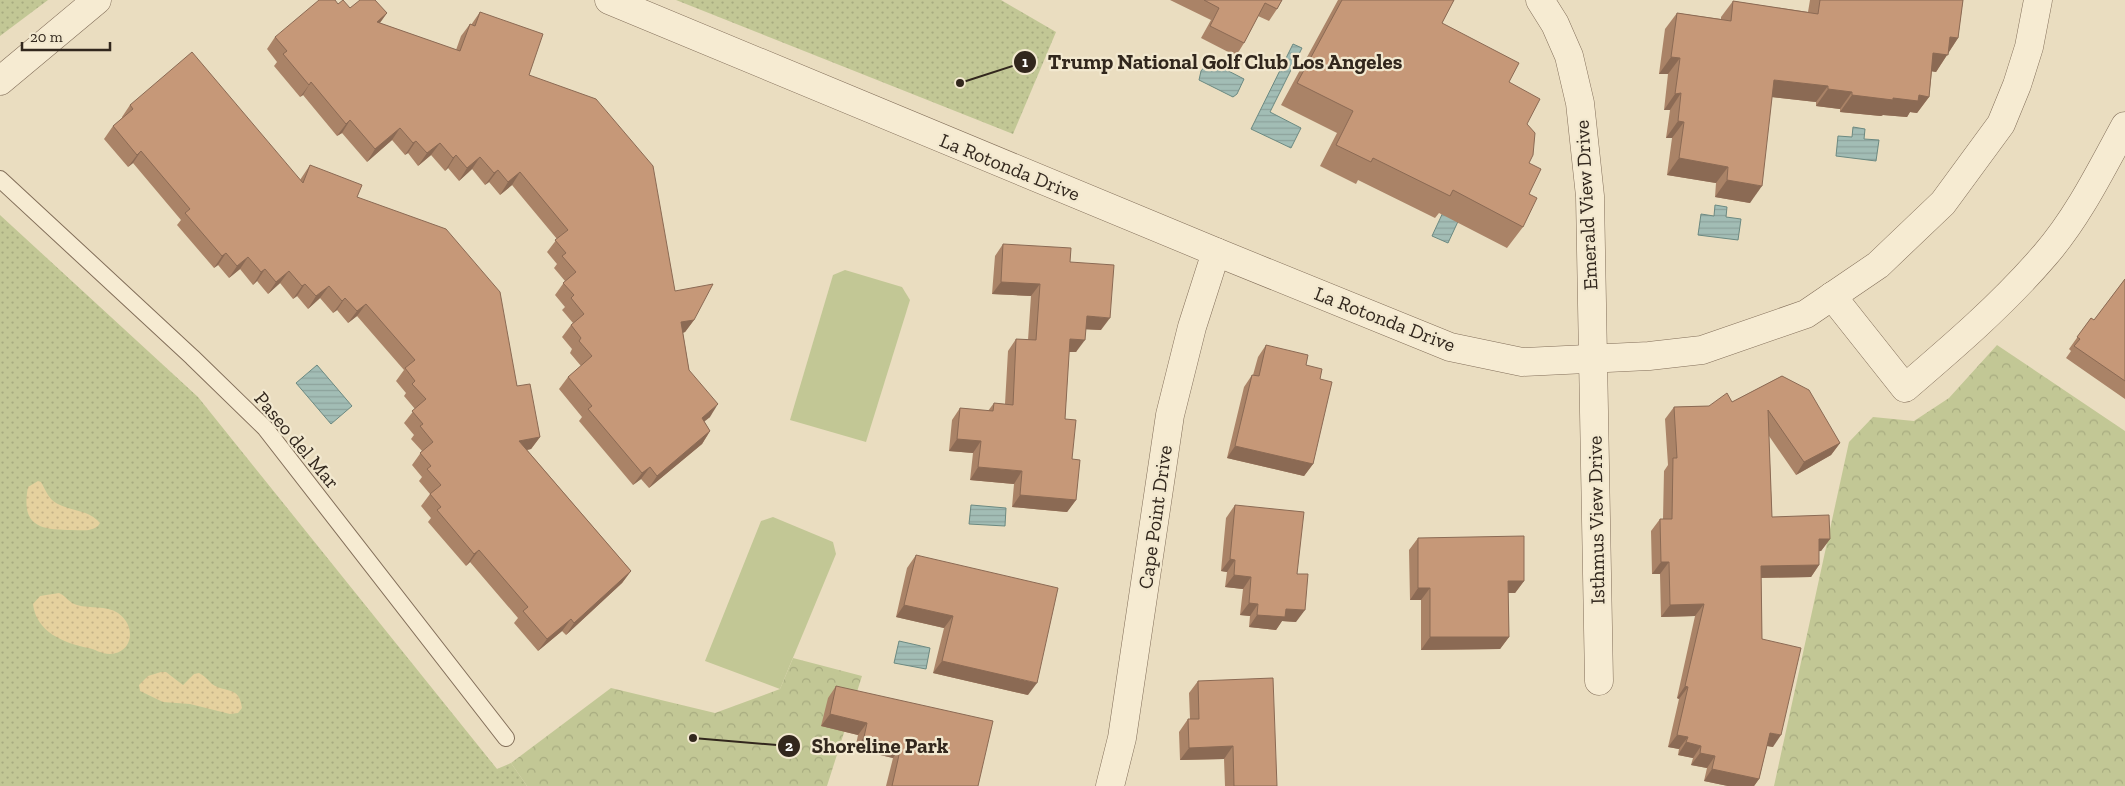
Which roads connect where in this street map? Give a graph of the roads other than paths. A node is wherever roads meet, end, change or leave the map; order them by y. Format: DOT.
graph roads {
  1 [pos="97,0"];
  2 [pos="608,0"];
  3 [pos="1540,0"];
  4 [pos="2038,0"];
  5 [pos="0,81"];
  6 [pos="2125,126"];
  7 [pos="0,179"];
  8 [pos="1216,252"];
  9 [pos="1832,296"];
  10 [pos="1593,359"];
  11 [pos="1599,681"];
  12 [pos="506,738"];
  13 [pos="1110,786"];
  1 -- 5 [label="street"];
  2 -- 8 [label="street, La Rotonda Drive"];
  3 -- 10 [label="street, Emerald View Drive"];
  4 -- 9 [label="street, La Rotonda Drive"];
  6 -- 9 [label="street"];
  7 -- 12 [label="lane, Paseo del Mar"];
  8 -- 10 [label="street, La Rotonda Drive"];
  8 -- 13 [label="street, Cape Point Drive"];
  9 -- 10 [label="street, La Rotonda Drive"];
  10 -- 11 [label="street, Isthmus View Drive"];
}
